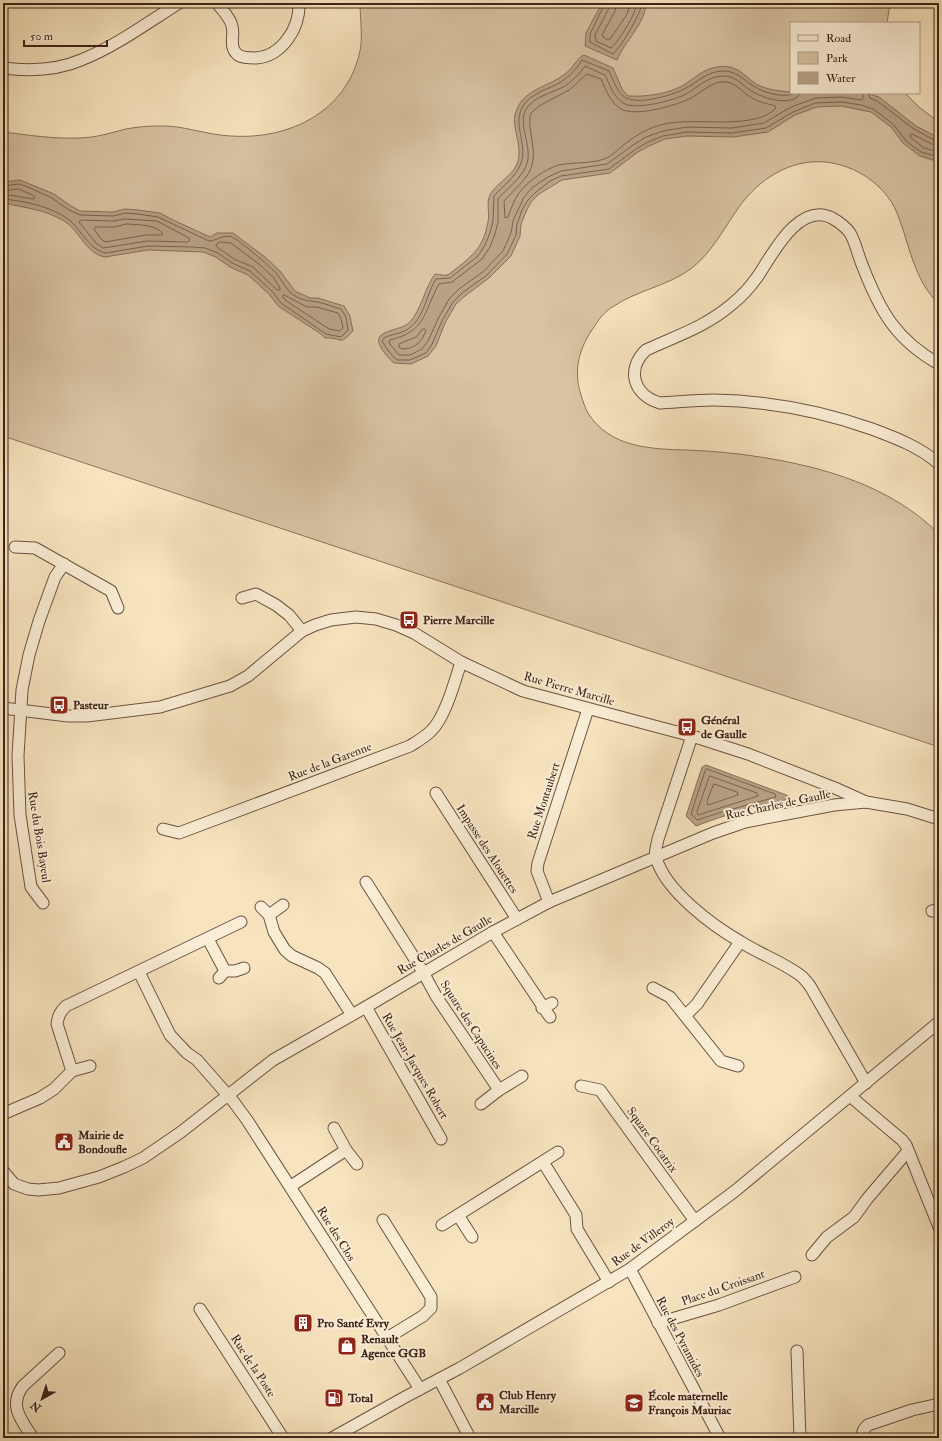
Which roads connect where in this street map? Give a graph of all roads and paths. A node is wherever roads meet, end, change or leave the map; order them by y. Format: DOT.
graph roads {
  1 [pos="179,3"];
  2 [pos="217,3"];
  3 [pos="299,3"];
  4 [pos="3,68"];
  5 [pos="939,364"];
  6 [pos="939,464"];
  7 [pos="15,547"];
  8 [pos="64,564"];
  9 [pos="242,598"];
  10 [pos="118,608"];
  11 [pos="302,631"];
  12 [pos="461,662"];
  13 [pos="3,708"];
  14 [pos="588,709"];
  15 [pos="22,711"];
  16 [pos="692,736"];
  17 [pos="436,793"];
  18 [pos="866,802"];
  19 [pos="939,819"];
  20 [pos="163,829"];
  21 [pos="655,857"];
  22 [pos="366,882"];
  23 [pos="549,902"];
  24 [pos="43,903"];
  25 [pos="283,905"];
  26 [pos="261,907"];
  27 [pos="269,915"];
  28 [pos="516,919"];
  29 [pos="241,922"];
  30 [pos="493,932"];
  31 [pos="208,939"];
  32 [pos="740,942"];
  33 [pos="244,968"];
  34 [pos="139,972"];
  35 [pos="423,972"];
  36 [pos="653,988"];
  37 [pos="366,1007"];
  38 [pos="352,1015"];
  39 [pos="686,1015"];
  40 [pos="550,1017"];
  41 [pos="939,1022"];
  42 [pos="90,1066"];
  43 [pos="738,1066"];
  44 [pos="72,1071"];
  45 [pos="522,1076"];
  46 [pos="866,1083"];
  47 [pos="581,1086"];
  48 [pos="499,1090"];
  49 [pos="228,1096"];
  50 [pos="850,1096"];
  51 [pos="481,1104"];
  52 [pos="5,1113"];
  53 [pos="334,1128"];
  54 [pos="441,1139"];
  55 [pos="346,1150"];
  56 [pos="908,1151"];
  57 [pos="558,1152"];
  58 [pos="543,1162"];
  59 [pos="357,1164"];
  60 [pos="3,1171"];
  61 [pos="291,1186"];
  62 [pos="458,1215"];
  63 [pos="383,1220"];
  64 [pos="695,1221"];
  65 [pos="938,1224"];
  66 [pos="442,1225"];
  67 [pos="472,1237"];
  68 [pos="812,1255"];
  69 [pos="630,1269"];
  70 [pos="795,1277"];
  71 [pos="609,1282"];
  72 [pos="200,1309"];
  73 [pos="658,1323"];
  74 [pos="387,1338"];
  75 [pos="797,1352"];
  76 [pos="59,1353"];
  77 [pos="439,1380"];
  78 [pos="420,1389"];
  79 [pos="939,1404"];
  80 [pos="33,1438"];
  81 [pos="283,1438"];
  82 [pos="332,1438"];
  83 [pos="470,1438"];
  84 [pos="720,1438"];
  85 [pos="800,1438"];
  86 [pos="861,1438"];
  1 -- 4 [label="street"];
  2 -- 3 [label="street"];
  5 -- 6 [label="street"];
  7 -- 8 [label="street"];
  8 -- 10 [label="street"];
  8 -- 15 [label="street, Rue du Bois Bayeul"];
  9 -- 11 [label="street"];
  11 -- 12 [label="street, Rue Pierre Marcille"];
  11 -- 15 [label="street, Rue Pierre Marcille"];
  12 -- 14 [label="street, Rue Pierre Marcille"];
  12 -- 20 [label="street, Rue de la Garenne"];
  13 -- 15 [label="street, Rue Pierre Marcille"];
  14 -- 16 [label="street, Rue Pierre Marcille"];
  14 -- 23 [label="street, Rue Montaubert"];
  15 -- 24 [label="street, Rue du Bois Bayeul"];
  16 -- 18 [label="street, Rue Pierre Marcille"];
  16 -- 21 [label="street"];
  17 -- 28 [label="street, Impasse des Alouettes"];
  18 -- 19 [label="street, Rue Charles de Gaulle"];
  18 -- 21 [label="street, Rue Charles de Gaulle"];
  21 -- 23 [label="street, Rue Charles de Gaulle"];
  21 -- 32 [label="street"];
  22 -- 35 [label="street, Square des Capucines"];
  23 -- 28 [label="street, Rue Charles de Gaulle"];
  25 -- 27 [label="street"];
  26 -- 27 [label="street"];
  27 -- 38 [label="street"];
  28 -- 30 [label="street, Rue Charles de Gaulle"];
  29 -- 31 [label="street"];
  30 -- 35 [label="street, Rue Charles de Gaulle"];
  30 -- 40 [label="street"];
  31 -- 33 [label="street"];
  31 -- 34 [label="street"];
  32 -- 39 [label="street"];
  32 -- 46 [label="street"];
  34 -- 44 [label="street"];
  34 -- 49 [label="street, Rue des Clos"];
  35 -- 37 [label="street, Rue Charles de Gaulle"];
  35 -- 48 [label="street, Square des Capucines"];
  36 -- 39 [label="street"];
  37 -- 38 [label="street, Rue Charles de Gaulle"];
  37 -- 54 [label="street, Rue Jean-Jacques Robert"];
  38 -- 49 [label="street, Rue Charles de Gaulle"];
  39 -- 43 [label="street"];
  41 -- 46 [label="street, Rue de Villeroy"];
  42 -- 44 [label="street"];
  44 -- 52 [label="street"];
  45 -- 48 [label="street"];
  46 -- 50 [label="street, Rue de Villeroy"];
  47 -- 64 [label="street, Square Cocatrix"];
  48 -- 51 [label="street"];
  49 -- 60 [label="street, Rue Charles de Gaulle"];
  49 -- 61 [label="street, Rue des Clos"];
  50 -- 56 [label="street"];
  50 -- 64 [label="street, Rue de Villeroy"];
  53 -- 55 [label="street"];
  55 -- 59 [label="street"];
  55 -- 61 [label="street"];
  56 -- 65 [label="street"];
  56 -- 68 [label="street"];
  57 -- 58 [label="street"];
  58 -- 62 [label="street"];
  58 -- 71 [label="street"];
  61 -- 74 [label="street, Rue des Clos"];
  62 -- 66 [label="street"];
  62 -- 67 [label="street"];
  63 -- 74 [label="street"];
  64 -- 69 [label="street, Rue de Villeroy"];
  69 -- 71 [label="street, Rue de Villeroy"];
  69 -- 73 [label="street, Rue des Pyramides"];
  70 -- 73 [label="street, Place du Croissant"];
  71 -- 77 [label="street, Rue de Villeroy"];
  72 -- 81 [label="street, Rue de la Poste"];
  73 -- 84 [label="street, Rue des Pyramides"];
  74 -- 78 [label="street, Rue des Clos"];
  75 -- 85 [label="street"];
  76 -- 80 [label="street"];
  77 -- 78 [label="street, Rue de Villeroy"];
  77 -- 83 [label="street"];
  78 -- 82 [label="street, Rue de Villeroy"];
  79 -- 86 [label="street"];
}
